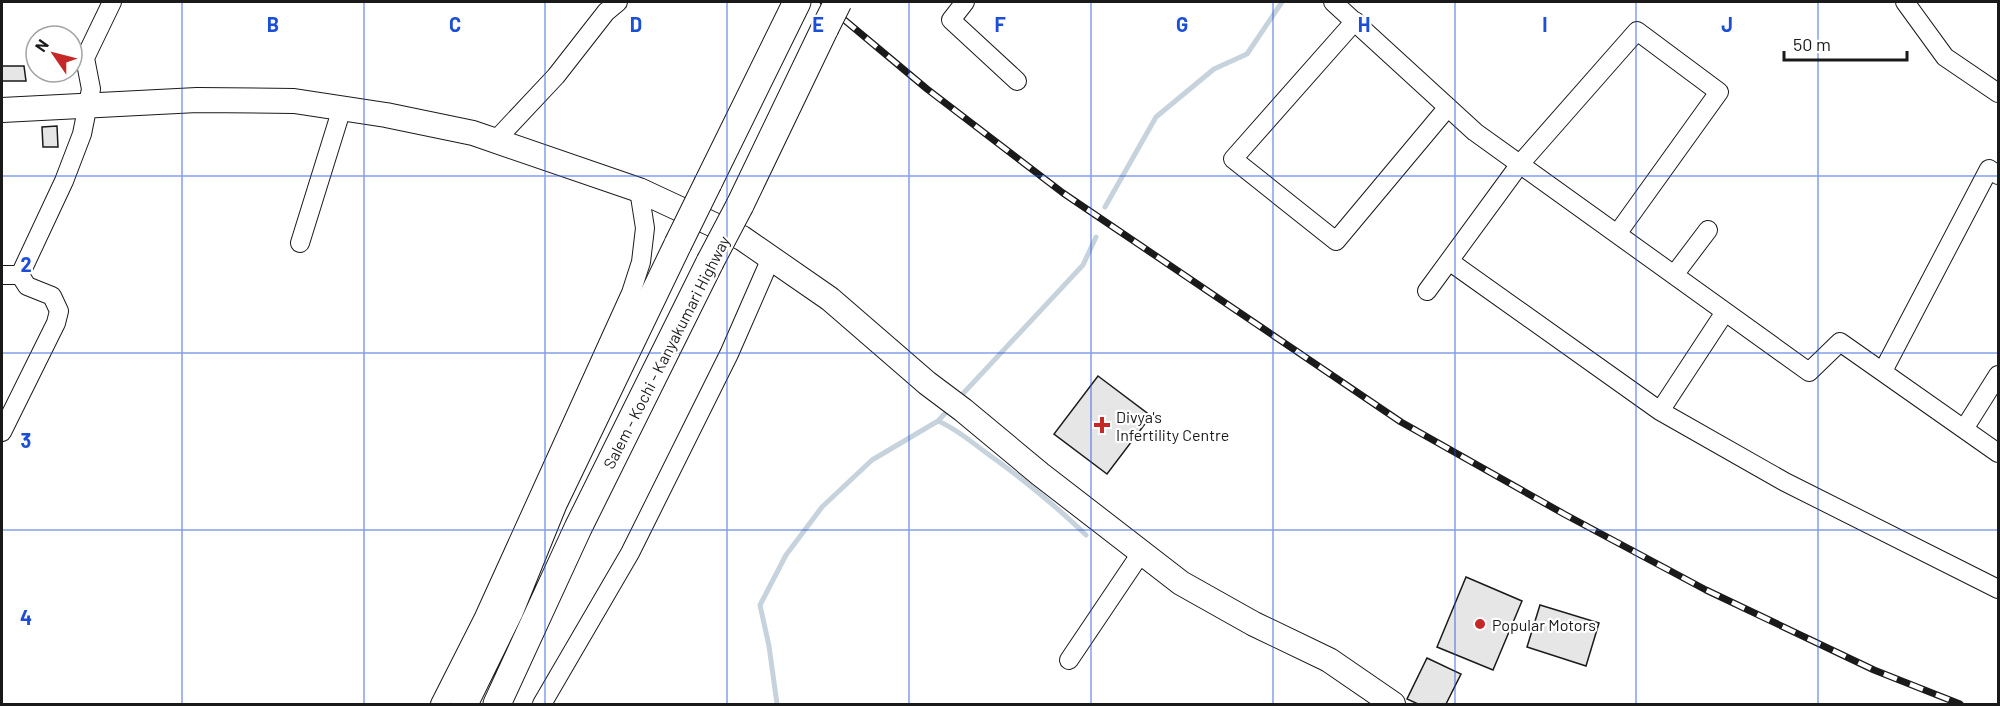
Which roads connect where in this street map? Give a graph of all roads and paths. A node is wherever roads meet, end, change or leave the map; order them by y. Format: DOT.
graph roads {
  1 [pos="112,2"];
  2 [pos="618,2"];
  3 [pos="838,2"];
  4 [pos="965,2"];
  5 [pos="1333,2"];
  6 [pos="1905,2"];
  7 [pos="794,7"];
  8 [pos="1355,21"];
  9 [pos="1017,81"];
  10 [pos="1998,93"];
  11 [pos="88,105"];
  12 [pos="1448,107"];
  13 [pos="342,108"];
  14 [pos="2,110"];
  15 [pos="495,141"];
  16 [pos="1520,164"];
  17 [pos="1998,175"];
  18 [pos="639,190"];
  19 [pos="1708,230"];
  20 [pos="1617,234"];
  21 [pos="300,243"];
  22 [pos="771,258"];
  23 [pos="1449,261"];
  24 [pos="11,275"];
  25 [pos="1674,275"];
  26 [pos="1427,291"];
  27 [pos="1725,312"];
  28 [pos="1882,371"];
  29 [pos="1998,375"];
  30 [pos="1659,411"];
  31 [pos="1964,429"];
  32 [pos="2,432"];
  33 [pos="1998,453"];
  34 [pos="1141,553"];
  35 [pos="1998,589"];
  36 [pos="1069,660"];
  37 [pos="1392,704"];
  38 [pos="440,705"];
  39 [pos="464,705"];
  40 [pos="497,705"];
  41 [pos="542,705"];
  1 -- 11 [label="street"];
  2 -- 15 [label="street"];
  3 -- 40 [label="highway, Salem - Kochi - Kanyakumari Highway, bridge"];
  4 -- 9 [label="street"];
  5 -- 8 [label="street"];
  6 -- 10 [label="street"];
  7 -- 39 [label="highway, Salem - Kochi - Kanyakumari Highway, bridge"];
  8 -- 12 [label="street"];
  8 -- 12 [label="street"];
  11 -- 13 [label="main road"];
  11 -- 14 [label="main road"];
  11 -- 24 [label="street"];
  12 -- 16 [label="street"];
  13 -- 15 [label="main road"];
  13 -- 21 [label="street"];
  15 -- 18 [label="main road"];
  16 -- 20 [label="street"];
  16 -- 20 [label="street"];
  16 -- 23 [label="street"];
  17 -- 28 [label="street"];
  18 -- 22 [label="main road"];
  18 -- 38 [label="street"];
  19 -- 25 [label="street"];
  20 -- 25 [label="street"];
  22 -- 34 [label="main road"];
  22 -- 41 [label="street"];
  23 -- 26 [label="street"];
  23 -- 30 [label="street"];
  24 -- 32 [label="street"];
  25 -- 27 [label="street"];
  27 -- 28 [label="street"];
  27 -- 30 [label="street"];
  28 -- 31 [label="street"];
  29 -- 31 [label="street"];
  30 -- 35 [label="street"];
  31 -- 33 [label="street"];
  34 -- 36 [label="street"];
  34 -- 37 [label="main road"];
}
